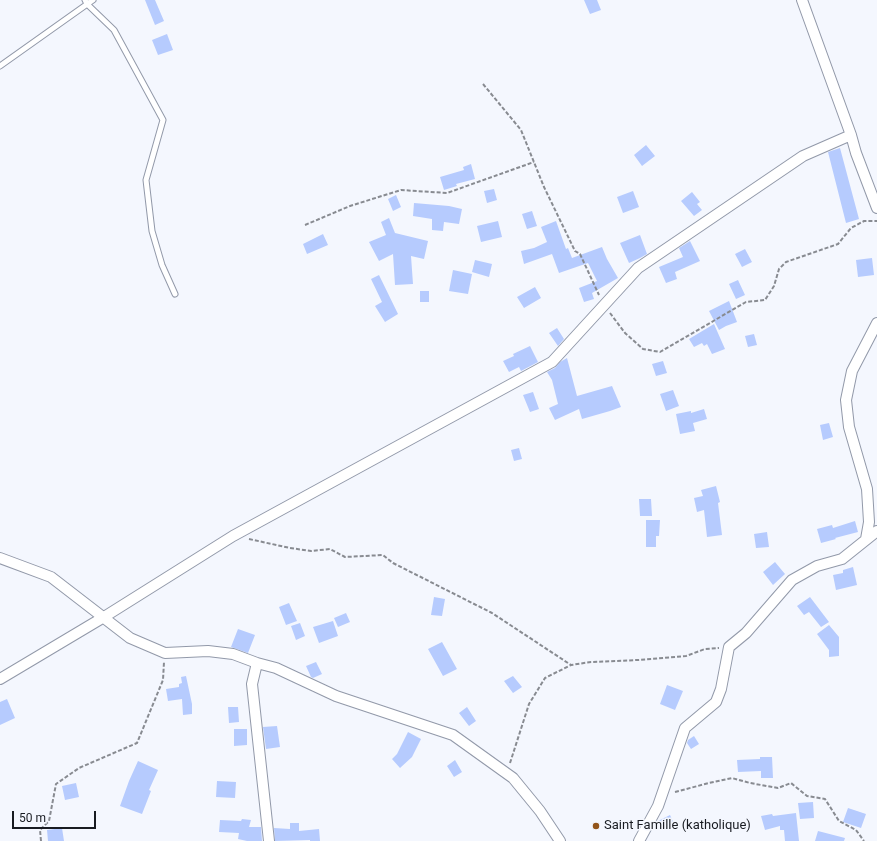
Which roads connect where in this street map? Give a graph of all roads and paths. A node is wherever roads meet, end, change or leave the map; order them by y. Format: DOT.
graph roads {
  1 [pos="94,0"];
  2 [pos="802,0"];
  3 [pos="86,2"];
  4 [pos="0,66"];
  5 [pos="851,135"];
  6 [pos="534,162"];
  7 [pos="877,208"];
  8 [pos="305,225"];
  9 [pos="175,294"];
  10 [pos="877,323"];
  11 [pos="877,531"];
  12 [pos="232,536"];
  13 [pos="866,539"];
  14 [pos="0,558"];
  15 [pos="104,617"];
  16 [pos="729,648"];
  17 [pos="165,653"];
  18 [pos="257,663"];
  19 [pos="571,666"];
  20 [pos="0,680"];
  21 [pos="506,773"];
  22 [pos="662,795"];
  23 [pos="41,841"];
  24 [pos="269,841"];
  25 [pos="560,841"];
  26 [pos="639,841"];
  27 [pos="864,841"];
  1 -- 3 [label="lane"];
  2 -- 5 [label="street"];
  3 -- 4 [label="lane"];
  3 -- 9 [label="lane"];
  5 -- 7 [label="street"];
  5 -- 12 [label="street"];
  6 -- 8 [label="path"];
  10 -- 13 [label="street"];
  11 -- 13 [label="street"];
  12 -- 15 [label="street"];
  12 -- 19 [label="path"];
  13 -- 16 [label="street"];
  14 -- 15 [label="street"];
  15 -- 17 [label="street"];
  15 -- 20 [label="street"];
  16 -- 19 [label="path"];
  16 -- 22 [label="street"];
  17 -- 18 [label="street"];
  17 -- 23 [label="path"];
  18 -- 21 [label="street"];
  18 -- 24 [label="street"];
  19 -- 21 [label="path"];
  21 -- 25 [label="street"];
  22 -- 26 [label="street"];
  22 -- 27 [label="path"];
}
